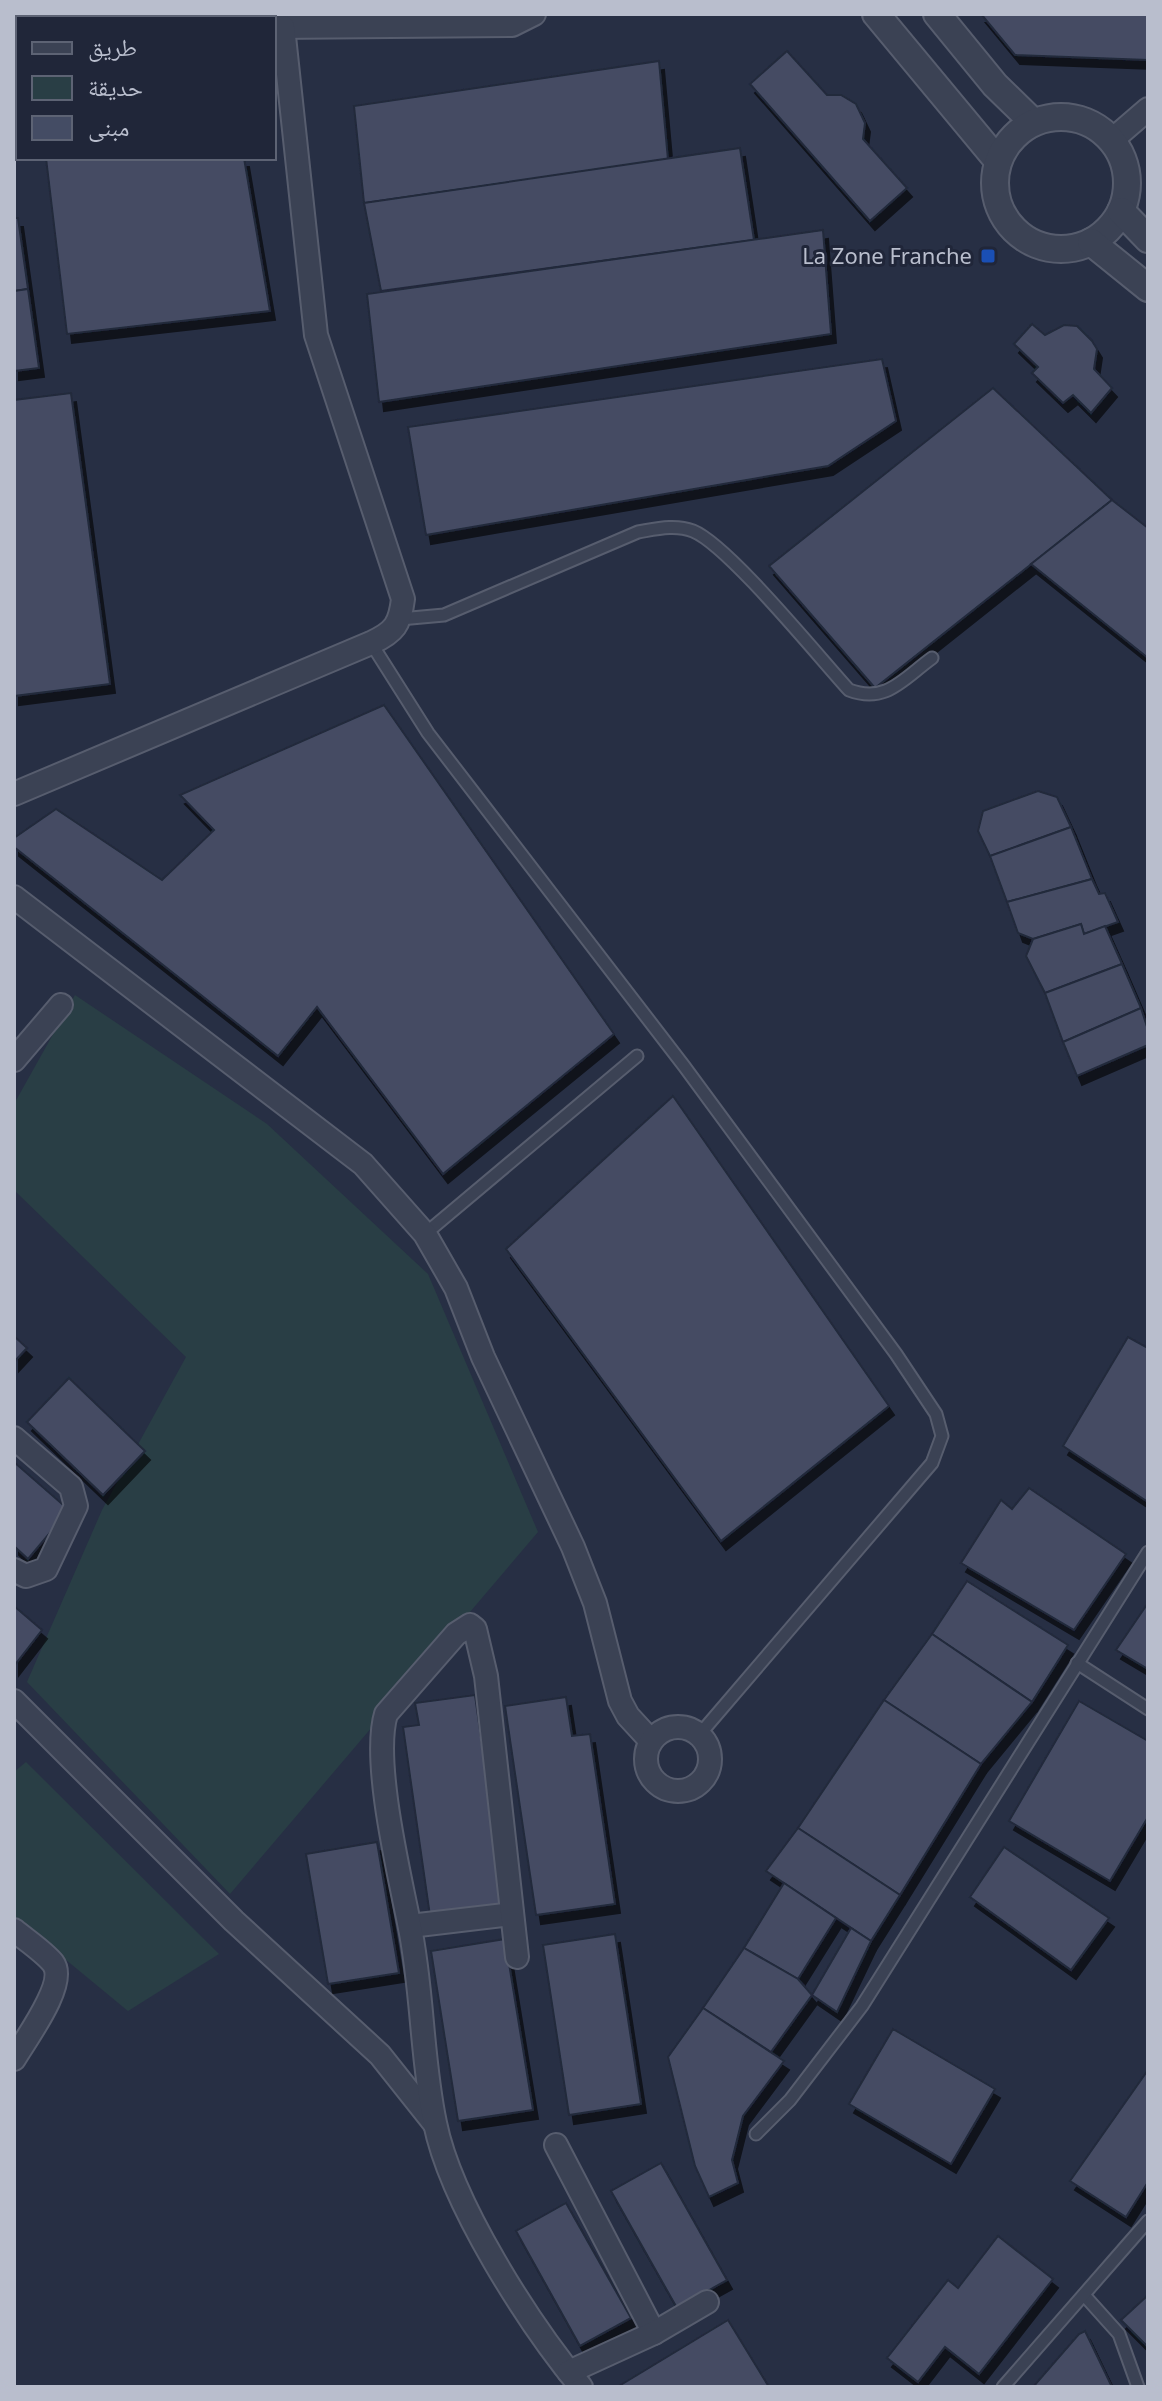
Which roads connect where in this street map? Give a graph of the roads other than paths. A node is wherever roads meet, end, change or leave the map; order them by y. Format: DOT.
graph roads {
  1 [pos="57,14"];
  2 [pos="534,14"];
  3 [pos="876,14"];
  4 [pos="937,14"];
  5 [pos="91,16"];
  6 [pos="279,27"];
  7 [pos="1148,109"];
  8 [pos="1033,122"];
  9 [pos="1112,140"];
  10 [pos="998,161"];
  11 [pos="1121,211"];
  12 [pos="1148,239"];
  13 [pos="1091,242"];
  14 [pos="1148,288"];
  15 [pos="400,619"];
  16 [pos="371,643"];
  17 [pos="932,658"];
  18 [pos="14,794"];
  19 [pos="14,897"];
  20 [pos="61,1005"];
  21 [pos="637,1056"];
  22 [pos="14,1060"];
  23 [pos="425,1234"];
  24 [pos="14,1438"];
  25 [pos="1148,1552"];
  26 [pos="14,1570"];
  27 [pos="1077,1663"];
  28 [pos="14,1701"];
  29 [pos="1148,1709"];
  30 [pos="700,1734"];
  31 [pos="651,1741"];
  32 [pos="512,1914"];
  33 [pos="410,1926"];
  34 [pos="14,1930"];
  35 [pos="517,1957"];
  36 [pos="14,2059"];
  37 [pos="435,2124"];
  38 [pos="756,2134"];
  39 [pos="556,2145"];
  40 [pos="1148,2221"];
  41 [pos="1084,2295"];
  42 [pos="707,2302"];
  43 [pos="654,2333"];
  44 [pos="575,2380"];
  45 [pos="1003,2387"];
  46 [pos="1138,2387"];
  1 -- 5 [label="street"];
  2 -- 6 [label="street"];
  3 -- 10 [label="street"];
  4 -- 8 [label="street"];
  6 -- 15 [label="street"];
  7 -- 9 [label="street"];
  8 -- 9 [label="street"];
  8 -- 10 [label="street"];
  9 -- 11 [label="street"];
  10 -- 13 [label="street"];
  11 -- 12 [label="street"];
  11 -- 13 [label="street"];
  13 -- 14 [label="street"];
  15 -- 16 [label="street"];
  15 -- 17 [label="lane"];
  16 -- 18 [label="street"];
  16 -- 30 [label="lane"];
  19 -- 23 [label="street"];
  20 -- 22 [label="street"];
  21 -- 23 [label="lane"];
  23 -- 31 [label="street"];
  24 -- 26 [label="street"];
  25 -- 27 [label="lane"];
  27 -- 29 [label="lane"];
  27 -- 38 [label="lane"];
  28 -- 37 [label="street"];
  30 -- 31 [label="street"];
  30 -- 31 [label="street"];
  32 -- 33 [label="street"];
  32 -- 33 [label="street"];
  32 -- 35 [label="street"];
  33 -- 37 [label="street"];
  34 -- 36 [label="street"];
  37 -- 44 [label="street"];
  39 -- 43 [label="street"];
  40 -- 41 [label="lane"];
  41 -- 45 [label="lane"];
  41 -- 46 [label="lane"];
  42 -- 43 [label="street"];
  43 -- 44 [label="street"];
}
